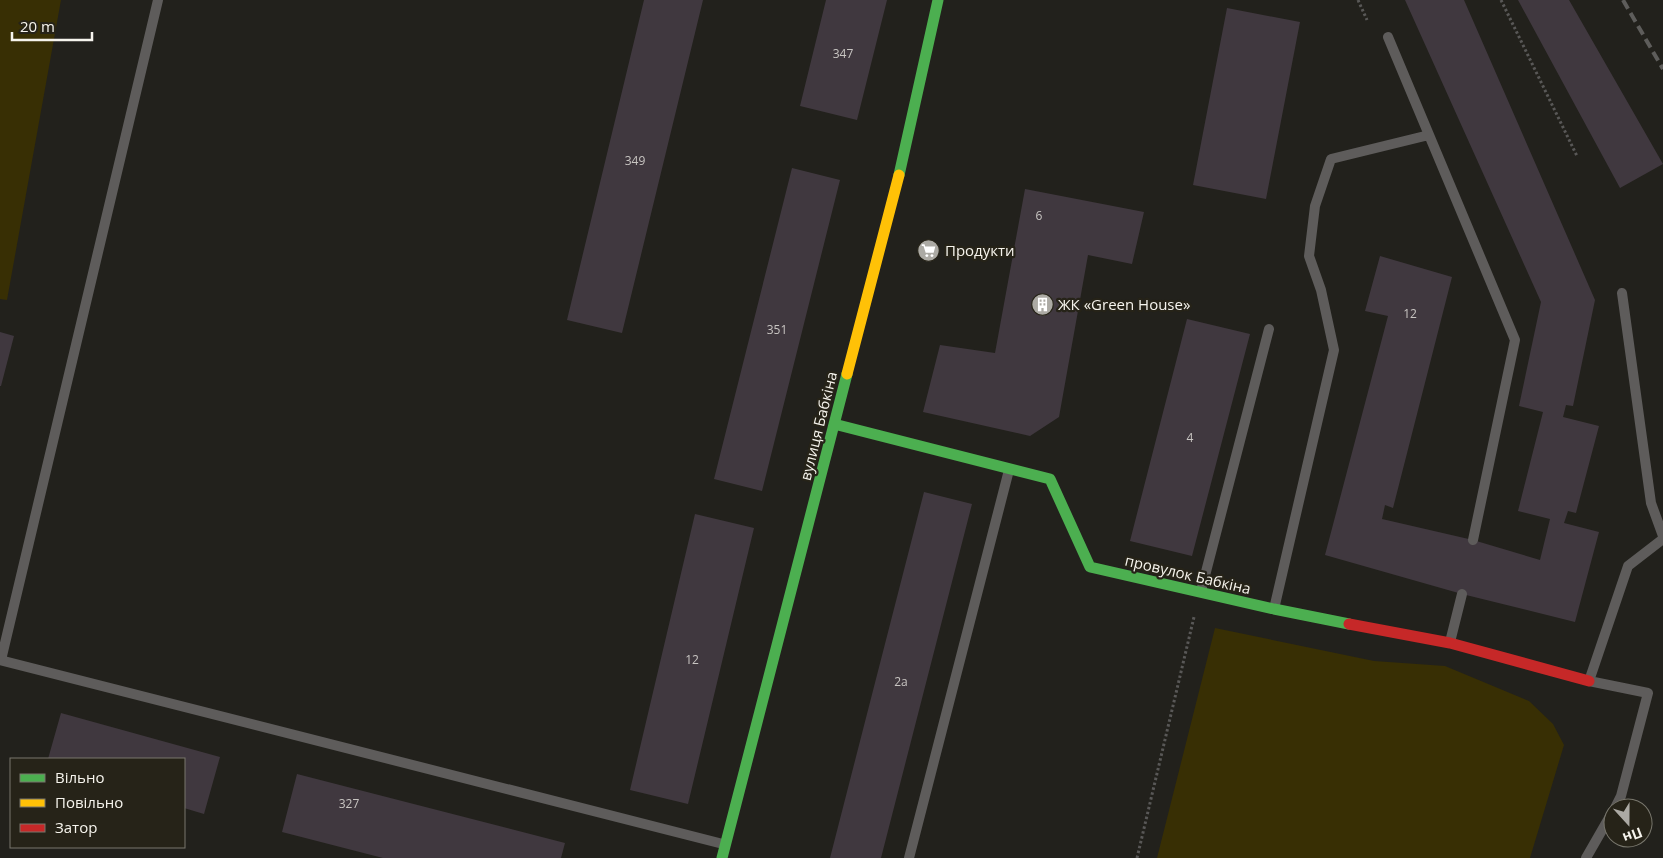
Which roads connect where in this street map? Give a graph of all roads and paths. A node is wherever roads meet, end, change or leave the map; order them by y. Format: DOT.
graph roads {
  1 [pos="158,0"];
  2 [pos="938,0"];
  3 [pos="1358,0"];
  4 [pos="1501,0"];
  5 [pos="1367,20"];
  6 [pos="1388,37"];
  7 [pos="1429,135"];
  8 [pos="1577,156"];
  9 [pos="1622,293"];
  10 [pos="1269,329"];
  11 [pos="834,424"];
  12 [pos="1009,469"];
  13 [pos="1663,537"];
  14 [pos="1473,540"];
  15 [pos="1200,592"];
  16 [pos="1462,594"];
  17 [pos="1274,609"];
  18 [pos="1450,643"];
  19 [pos="0,660"];
  20 [pos="1590,681"];
  21 [pos="1620,798"];
  22 [pos="1603,828"];
  23 [pos="726,845"];
  24 [pos="722,858"];
  25 [pos="909,858"];
  26 [pos="1137,858"];
  27 [pos="1586,858"];
  1 -- 19 [label="lane"];
  2 -- 11 [label="street, вулиця Бабкіна"];
  3 -- 5 [label="path"];
  4 -- 8 [label="path"];
  6 -- 7 [label="lane"];
  7 -- 14 [label="lane"];
  7 -- 17 [label="lane"];
  9 -- 13 [label="lane"];
  10 -- 15 [label="lane"];
  11 -- 12 [label="street, провулок Бабкіна"];
  11 -- 23 [label="street, вулиця Бабкіна"];
  12 -- 15 [label="street, провулок Бабкіна"];
  12 -- 25 [label="lane"];
  13 -- 20 [label="lane"];
  15 -- 17 [label="street, провулок Бабкіна"];
  15 -- 26 [label="path"];
  16 -- 18 [label="lane"];
  17 -- 18 [label="street, провулок Бабкіна"];
  18 -- 20 [label="street, провулок Бабкіна"];
  19 -- 23 [label="lane"];
  20 -- 21 [label="lane"];
  22 -- 27 [label="lane"];
  23 -- 24 [label="street, вулиця Бабкіна"];
}
